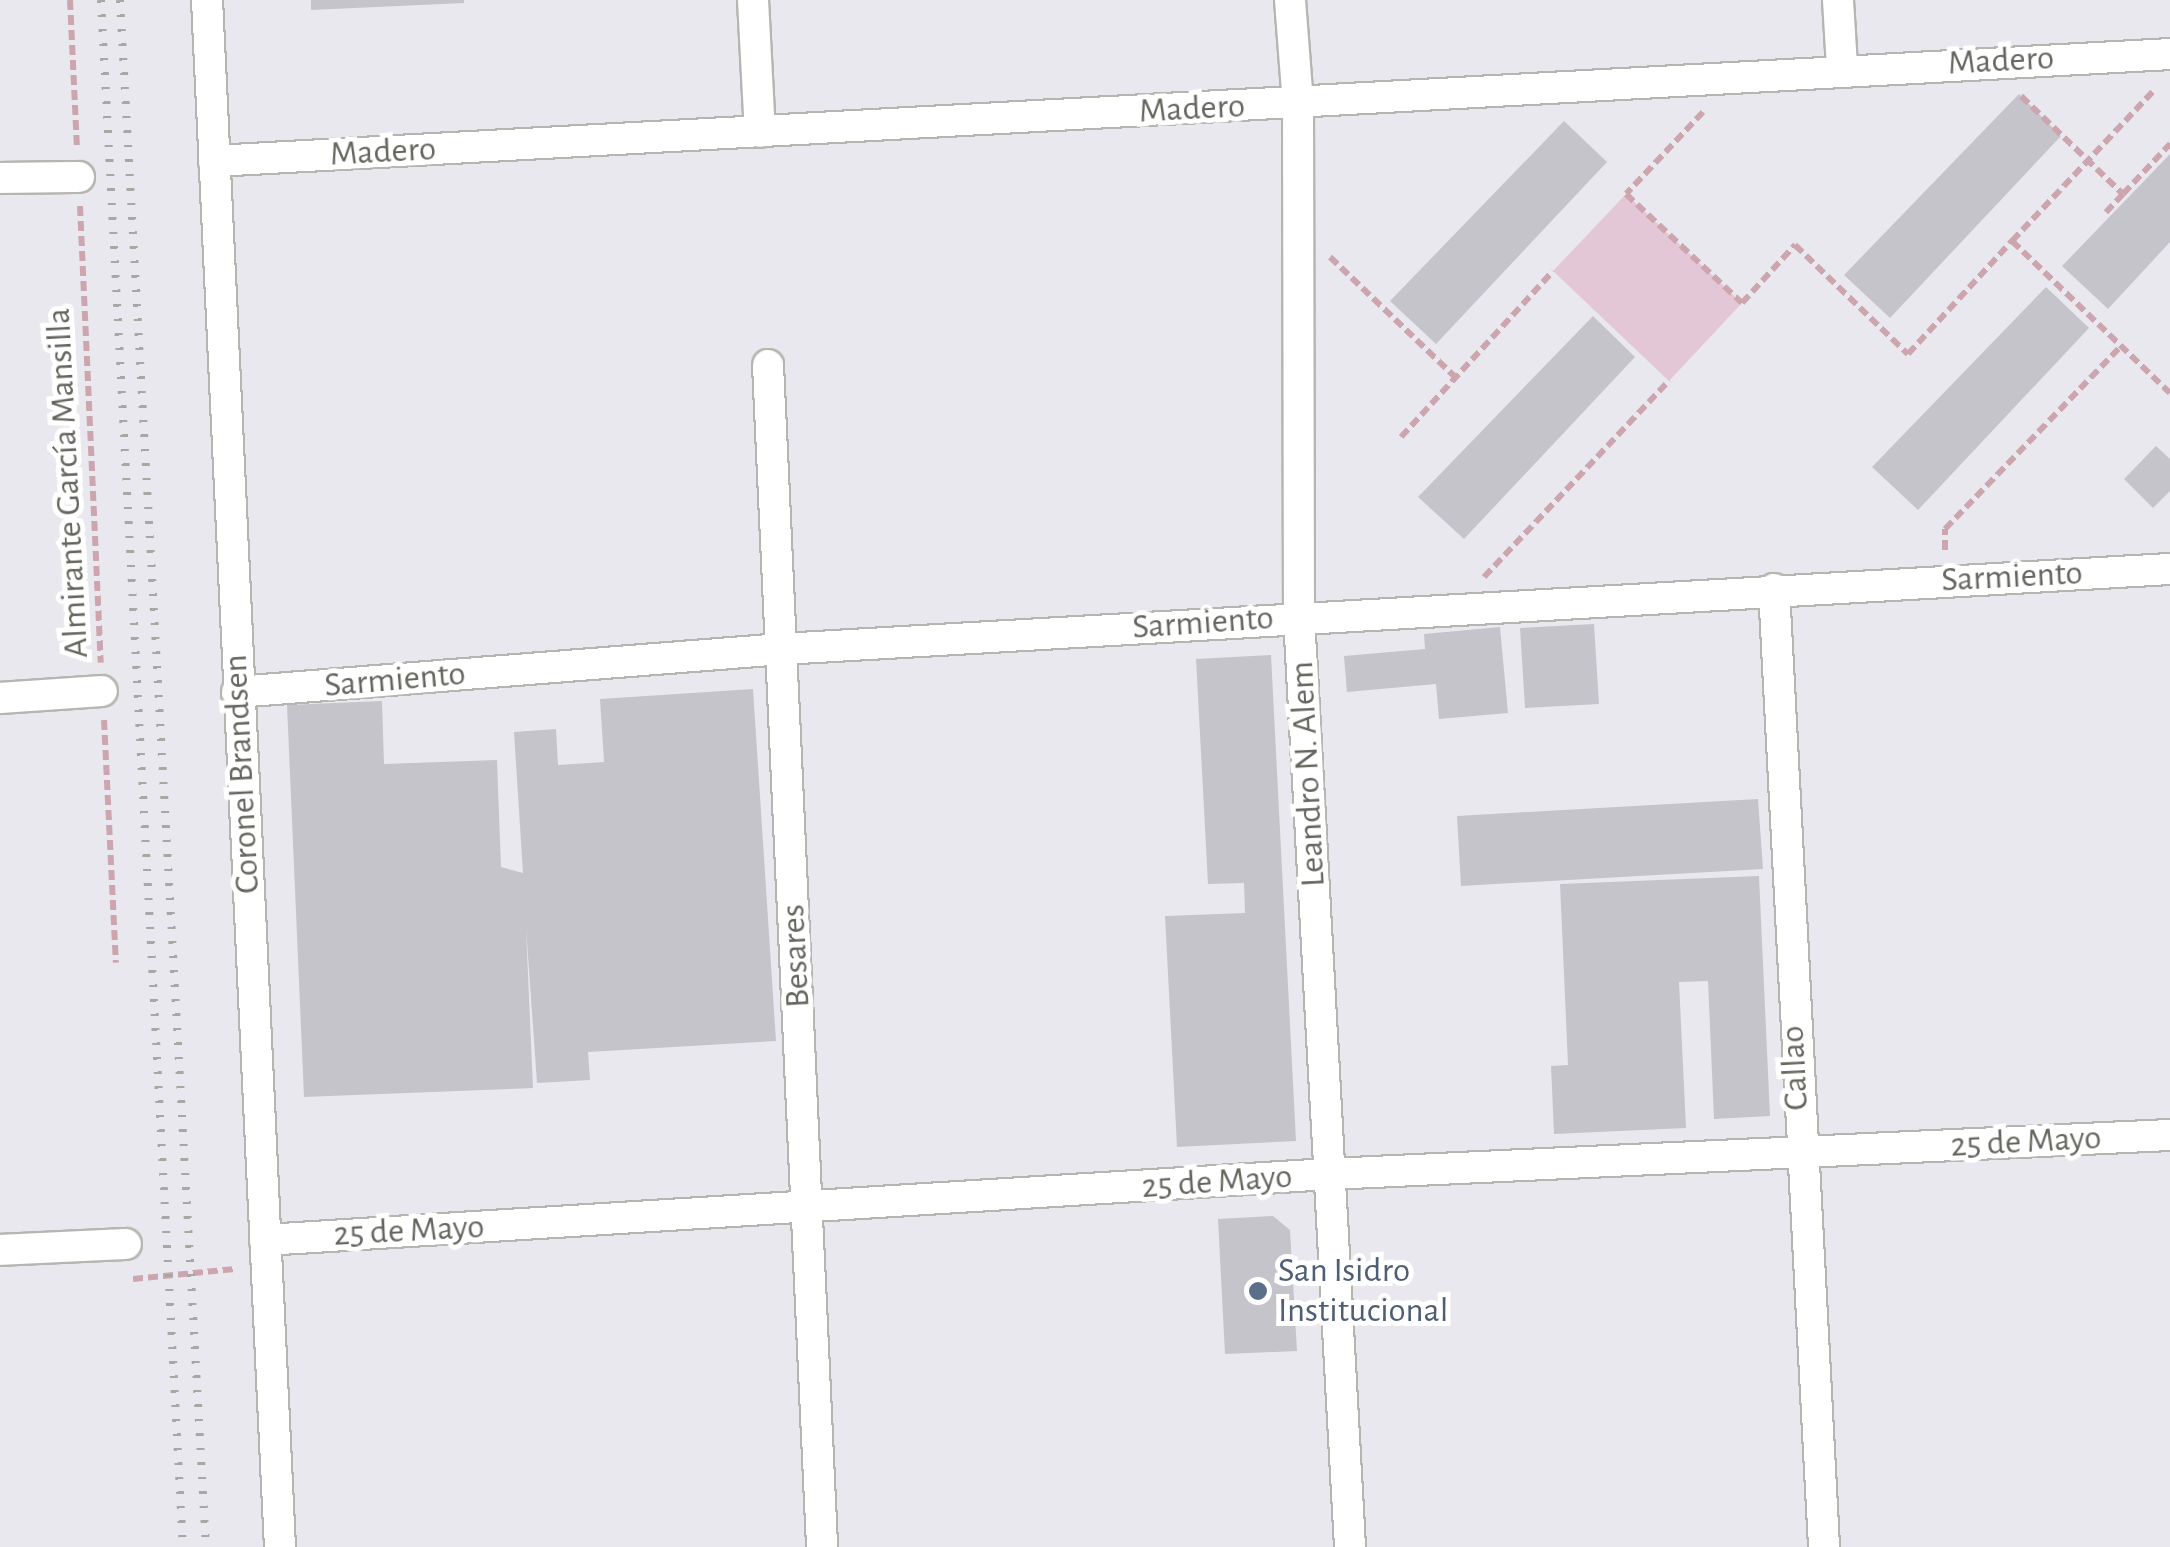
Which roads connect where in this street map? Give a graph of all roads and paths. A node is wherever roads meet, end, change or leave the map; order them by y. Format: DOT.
graph roads {
  1 [pos="70,0"];
  2 [pos="208,0"];
  3 [pos="752,0"];
  4 [pos="1290,0"];
  5 [pos="1838,0"];
  6 [pos="2170,54"];
  7 [pos="1842,68"];
  8 [pos="1738,75"];
  9 [pos="2158,85"];
  10 [pos="2020,95"];
  11 [pos="1298,103"];
  12 [pos="760,132"];
  13 [pos="2170,144"];
  14 [pos="2087,160"];
  15 [pos="214,161"];
  16 [pos="79,177"];
  17 [pos="0,178"];
  18 [pos="2123,194"];
  19 [pos="2106,212"];
  20 [pos="1298,227"];
  21 [pos="2012,241"];
  22 [pos="1553,271"];
  23 [pos="2120,346"];
  24 [pos="768,365"];
  25 [pos="1456,377"];
  26 [pos="1669,382"];
  27 [pos="2170,393"];
  28 [pos="1401,437"];
  29 [pos="1945,529"];
  30 [pos="2170,569"];
  31 [pos="1774,589"];
  32 [pos="1454,608"];
  33 [pos="1299,617"];
  34 [pos="782,649"];
  35 [pos="102,691"];
  36 [pos="238,692"];
  37 [pos="0,698"];
  38 [pos="116,963"];
  39 [pos="2170,1135"];
  40 [pos="1798,1152"];
  41 [pos="1330,1174"];
  42 [pos="807,1208"];
  43 [pos="122,1244"];
  44 [pos="0,1250"];
  45 [pos="265,1253"];
  46 [pos="280,1547"];
  47 [pos="822,1547"];
  48 [pos="1350,1547"];
  49 [pos="1824,1547"];
  1 -- 16 [label="path, Almirante García Mansilla"];
  2 -- 15 [label="street, Coronel Brandsen"];
  3 -- 12 [label="street"];
  4 -- 11 [label="street, Leandro N. Alem"];
  5 -- 7 [label="street"];
  6 -- 7 [label="street, Madero"];
  7 -- 8 [label="street, Madero"];
  8 -- 11 [label="street, Madero"];
  8 -- 21 [label="path"];
  9 -- 14 [label="path"];
  10 -- 14 [label="path"];
  11 -- 12 [label="street, Madero"];
  11 -- 20 [label="street, Leandro N. Alem"];
  12 -- 15 [label="street, Madero"];
  13 -- 18 [label="path"];
  14 -- 18 [label="path"];
  14 -- 21 [label="path"];
  15 -- 36 [label="street, Coronel Brandsen"];
  16 -- 17 [label="street"];
  16 -- 35 [label="path, Almirante García Mansilla"];
  18 -- 19 [label="path"];
  20 -- 25 [label="path"];
  20 -- 33 [label="street, Leandro N. Alem"];
  21 -- 23 [label="path"];
  22 -- 25 [label="path"];
  23 -- 27 [label="path"];
  23 -- 29 [label="path"];
  24 -- 34 [label="street, Besares"];
  25 -- 28 [label="path"];
  26 -- 32 [label="path"];
  30 -- 31 [label="street, Sarmiento"];
  31 -- 32 [label="street, Sarmiento"];
  31 -- 40 [label="street, Callao"];
  32 -- 33 [label="street, Sarmiento"];
  33 -- 34 [label="street, Sarmiento"];
  33 -- 41 [label="street, Leandro N. Alem"];
  34 -- 36 [label="street, Sarmiento"];
  34 -- 42 [label="street, Besares"];
  35 -- 37 [label="street"];
  35 -- 38 [label="path, Almirante García Mansilla"];
  36 -- 45 [label="street, Coronel Brandsen"];
  39 -- 40 [label="street, 25 de Mayo"];
  40 -- 41 [label="street, 25 de Mayo"];
  40 -- 49 [label="street, Callao"];
  41 -- 42 [label="street, 25 de Mayo"];
  41 -- 48 [label="street, Leandro N. Alem"];
  42 -- 45 [label="street, 25 de Mayo"];
  42 -- 47 [label="street, Besares"];
  43 -- 44 [label="street"];
  43 -- 45 [label="path"];
  45 -- 46 [label="street, Coronel Brandsen"];
}
